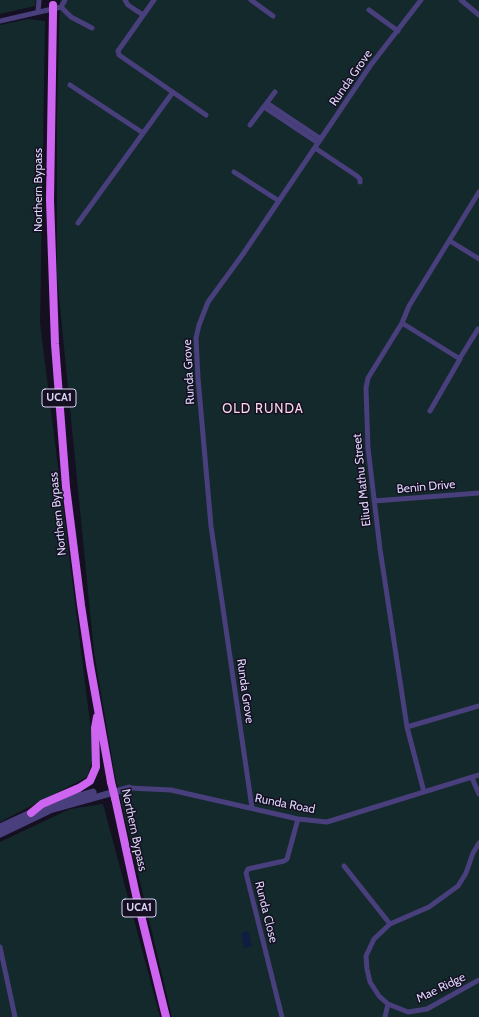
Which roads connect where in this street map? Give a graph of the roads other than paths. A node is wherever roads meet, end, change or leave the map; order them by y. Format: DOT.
graph roads {
  1 [pos="39,0"];
  2 [pos="65,0"];
  3 [pos="125,0"];
  4 [pos="154,0"];
  5 [pos="251,0"];
  6 [pos="421,0"];
  7 [pos="461,0"];
  8 [pos="55,6"];
  9 [pos="369,10"];
  10 [pos="38,12"];
  11 [pos="143,15"];
  12 [pos="479,15"];
  13 [pos="273,16"];
  14 [pos="0,22"];
  15 [pos="92,28"];
  16 [pos="398,31"];
  17 [pos="70,85"];
  18 [pos="173,92"];
  19 [pos="275,92"];
  20 [pos="265,105"];
  21 [pos="206,115"];
  22 [pos="250,125"];
  23 [pos="143,133"];
  24 [pos="318,144"];
  25 [pos="234,172"];
  26 [pos="360,182"];
  27 [pos="479,192"];
  28 [pos="279,201"];
  29 [pos="78,223"];
  30 [pos="450,241"];
  31 [pos="479,259"];
  32 [pos="402,323"];
  33 [pos="478,329"];
  34 [pos="460,358"];
  35 [pos="430,411"];
  36 [pos="479,493"];
  37 [pos="374,501"];
  38 [pos="479,706"];
  39 [pos="99,713"];
  40 [pos="407,727"];
  41 [pos="479,775"];
  42 [pos="472,778"];
  43 [pos="129,788"];
  44 [pos="424,792"];
  45 [pos="479,794"];
  46 [pos="252,808"];
  47 [pos="31,813"];
  48 [pos="298,819"];
  49 [pos="0,827"];
  50 [pos="0,834"];
  51 [pos="479,843"];
  52 [pos="344,866"];
  53 [pos="390,924"];
  54 [pos="0,947"];
  55 [pos="479,980"];
  56 [pos="388,1004"];
  57 [pos="15,1017"];
  58 [pos="166,1017"];
  59 [pos="282,1017"];
  60 [pos="385,1017"];
  1 -- 10 [label="street"];
  2 -- 8 [label="street"];
  3 -- 11 [label="street"];
  4 -- 11 [label="street"];
  5 -- 13 [label="street"];
  6 -- 16 [label="street, Runda Grove"];
  7 -- 12 [label="street"];
  8 -- 10 [label="street"];
  8 -- 15 [label="street"];
  8 -- 39 [label="main road, Northern Bypass / UCA1"];
  9 -- 16 [label="street"];
  10 -- 14 [label="street"];
  11 -- 18 [label="street"];
  16 -- 24 [label="street, Runda Grove"];
  17 -- 23 [label="street"];
  18 -- 21 [label="street"];
  18 -- 23 [label="street"];
  19 -- 20 [label="street"];
  20 -- 22 [label="street"];
  20 -- 24 [label="street"];
  23 -- 29 [label="street"];
  24 -- 26 [label="street"];
  24 -- 28 [label="street, Runda Grove"];
  25 -- 28 [label="street"];
  27 -- 30 [label="street, Eliud Mathu Street"];
  28 -- 46 [label="street, Runda Grove"];
  30 -- 31 [label="street"];
  30 -- 32 [label="street, Eliud Mathu Street"];
  32 -- 34 [label="street"];
  32 -- 37 [label="street, Eliud Mathu Street"];
  33 -- 34 [label="street"];
  34 -- 35 [label="street"];
  36 -- 37 [label="street, Benin Drive"];
  37 -- 40 [label="street, Eliud Mathu Street"];
  38 -- 40 [label="street"];
  39 -- 47 [label="main road"];
  39 -- 58 [label="main road, Northern Bypass / UCA1, bridge"];
  40 -- 44 [label="street, Eliud Mathu Street"];
  41 -- 42 [label="street, Runda Road"];
  42 -- 44 [label="street, Runda Road"];
  42 -- 45 [label="street"];
  43 -- 46 [label="street, Runda Road"];
  43 -- 47 [label="street, Runda Road"];
  43 -- 50 [label="street, Runda Road"];
  44 -- 48 [label="street, Runda Road"];
  46 -- 48 [label="street, Runda Road"];
  47 -- 49 [label="street, Runda Road"];
  48 -- 59 [label="street, Runda Close"];
  51 -- 53 [label="street, Mae Ridge"];
  52 -- 53 [label="street"];
  53 -- 56 [label="street, Mae Ridge"];
  54 -- 57 [label="street"];
  55 -- 56 [label="street, Mae Ridge"];
  56 -- 60 [label="street"];
}
